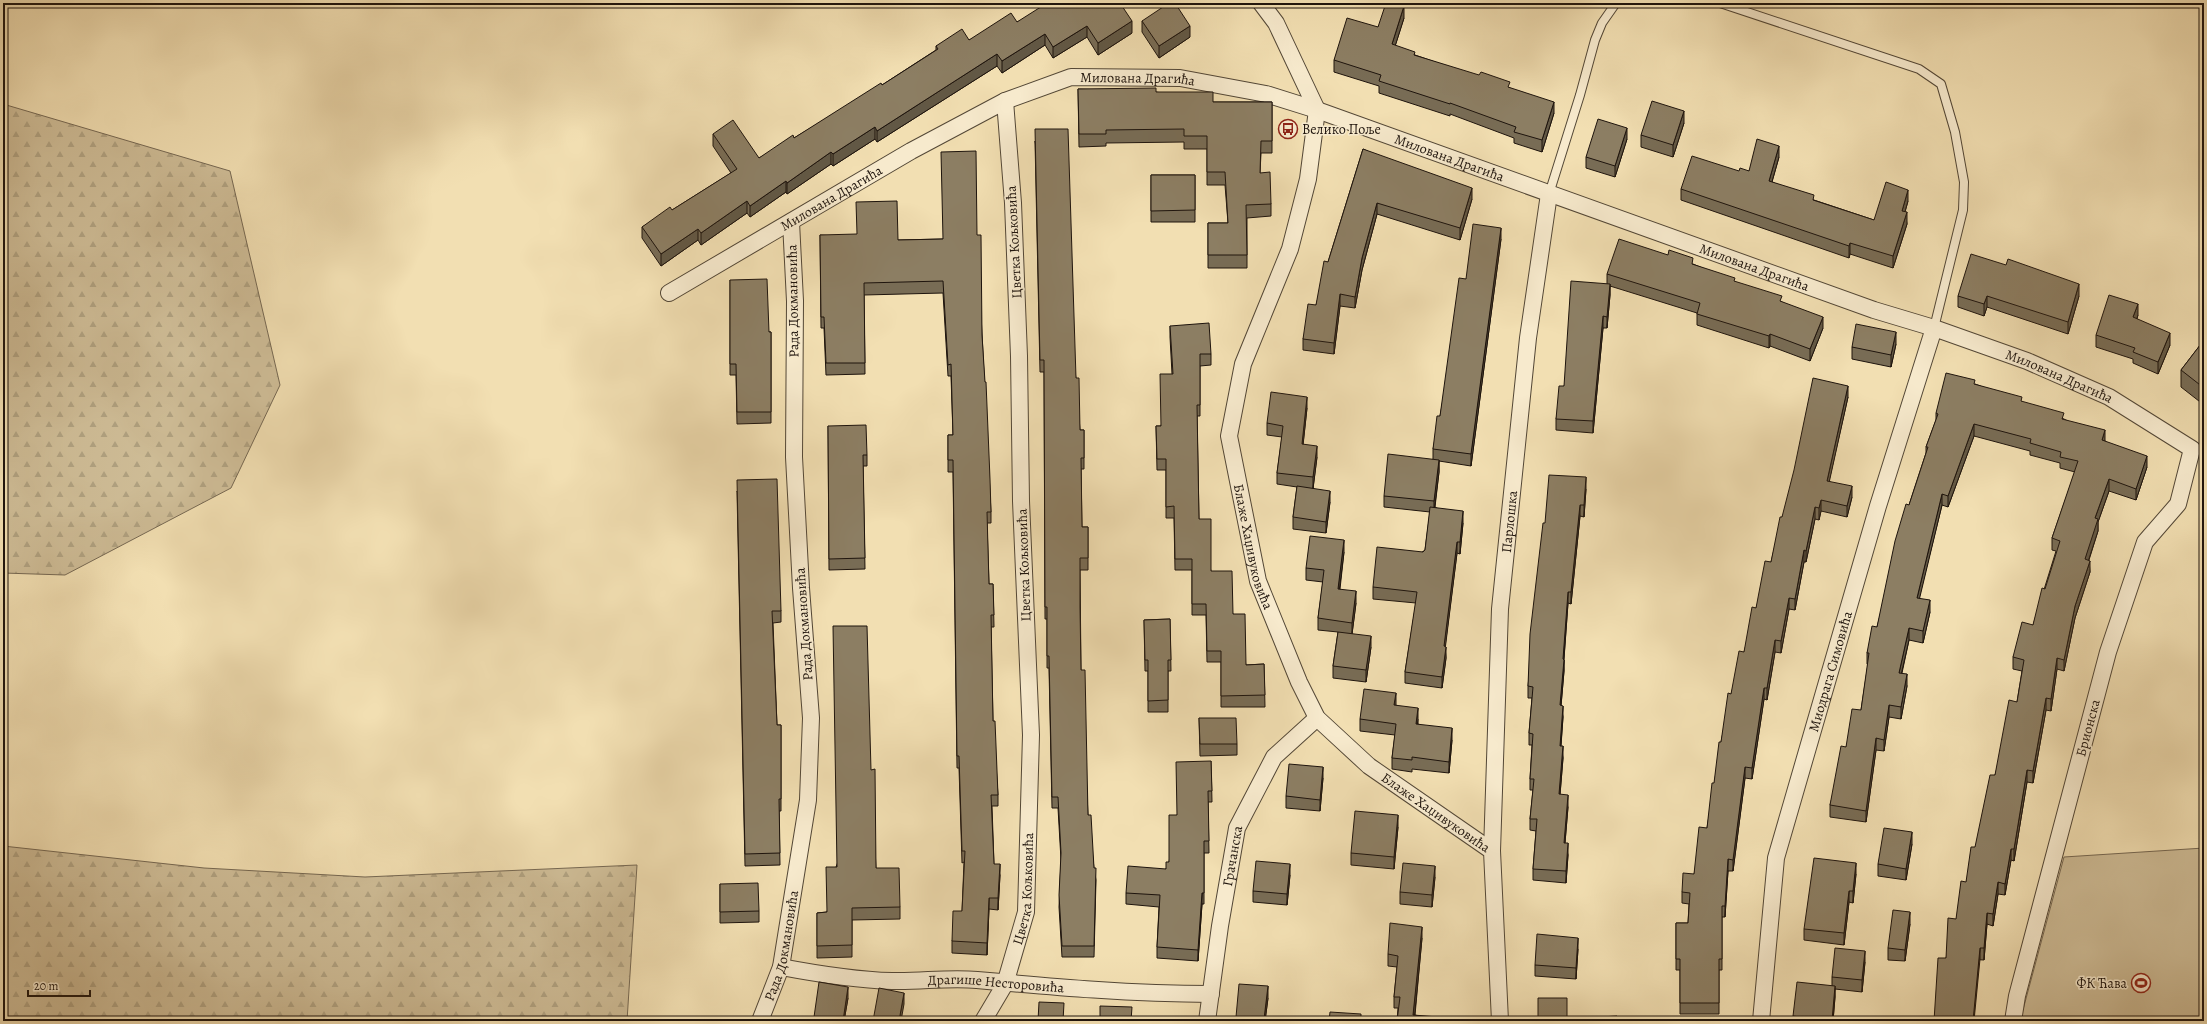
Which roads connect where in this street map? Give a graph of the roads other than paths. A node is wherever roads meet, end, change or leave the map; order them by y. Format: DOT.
graph roads {
  1 [pos="1261,3"];
  2 [pos="1616,3"];
  3 [pos="1720,3"];
  4 [pos="1005,101"];
  5 [pos="1317,110"];
  6 [pos="1549,194"];
  7 [pos="791,222"];
  8 [pos="670,293"];
  9 [pos="1934,328"];
  10 [pos="2192,449"];
  11 [pos="1317,718"];
  12 [pos="1492,851"];
  13 [pos="781,967"];
  14 [pos="1005,984"];
  15 [pos="1211,994"];
  16 [pos="760,1021"];
  17 [pos="983,1021"];
  18 [pos="1207,1021"];
  19 [pos="1500,1021"];
  20 [pos="1761,1021"];
  21 [pos="2013,1021"];
  1 -- 5 [label="street"];
  2 -- 6 [label="lane"];
  3 -- 9 [label="lane"];
  4 -- 5 [label="street, Милована Драгића"];
  4 -- 7 [label="street, Милована Драгића"];
  4 -- 14 [label="street, Цветка Кољковића"];
  5 -- 6 [label="street, Милована Драгића"];
  5 -- 11 [label="street, Блаже Хаџивуковића"];
  6 -- 9 [label="street, Милована Драгића"];
  6 -- 12 [label="street, Парлошка"];
  7 -- 8 [label="street, Милована Драгића"];
  7 -- 13 [label="street, Рада Докмановића"];
  9 -- 10 [label="street, Милована Драгића"];
  9 -- 20 [label="street, Миодрага Симовића"];
  10 -- 21 [label="street, Брионска"];
  11 -- 12 [label="street, Блаже Хаџивуковића"];
  11 -- 15 [label="street, Грачанска"];
  12 -- 19 [label="street, Блаже Хаџивуковића"];
  13 -- 14 [label="street, Драгише Несторовића"];
  13 -- 16 [label="street, Рада Докмановића"];
  14 -- 15 [label="street, Драгише Несторовића"];
  14 -- 17 [label="street, Цветка Кољковића"];
  15 -- 18 [label="street, Грачанска"];
}
